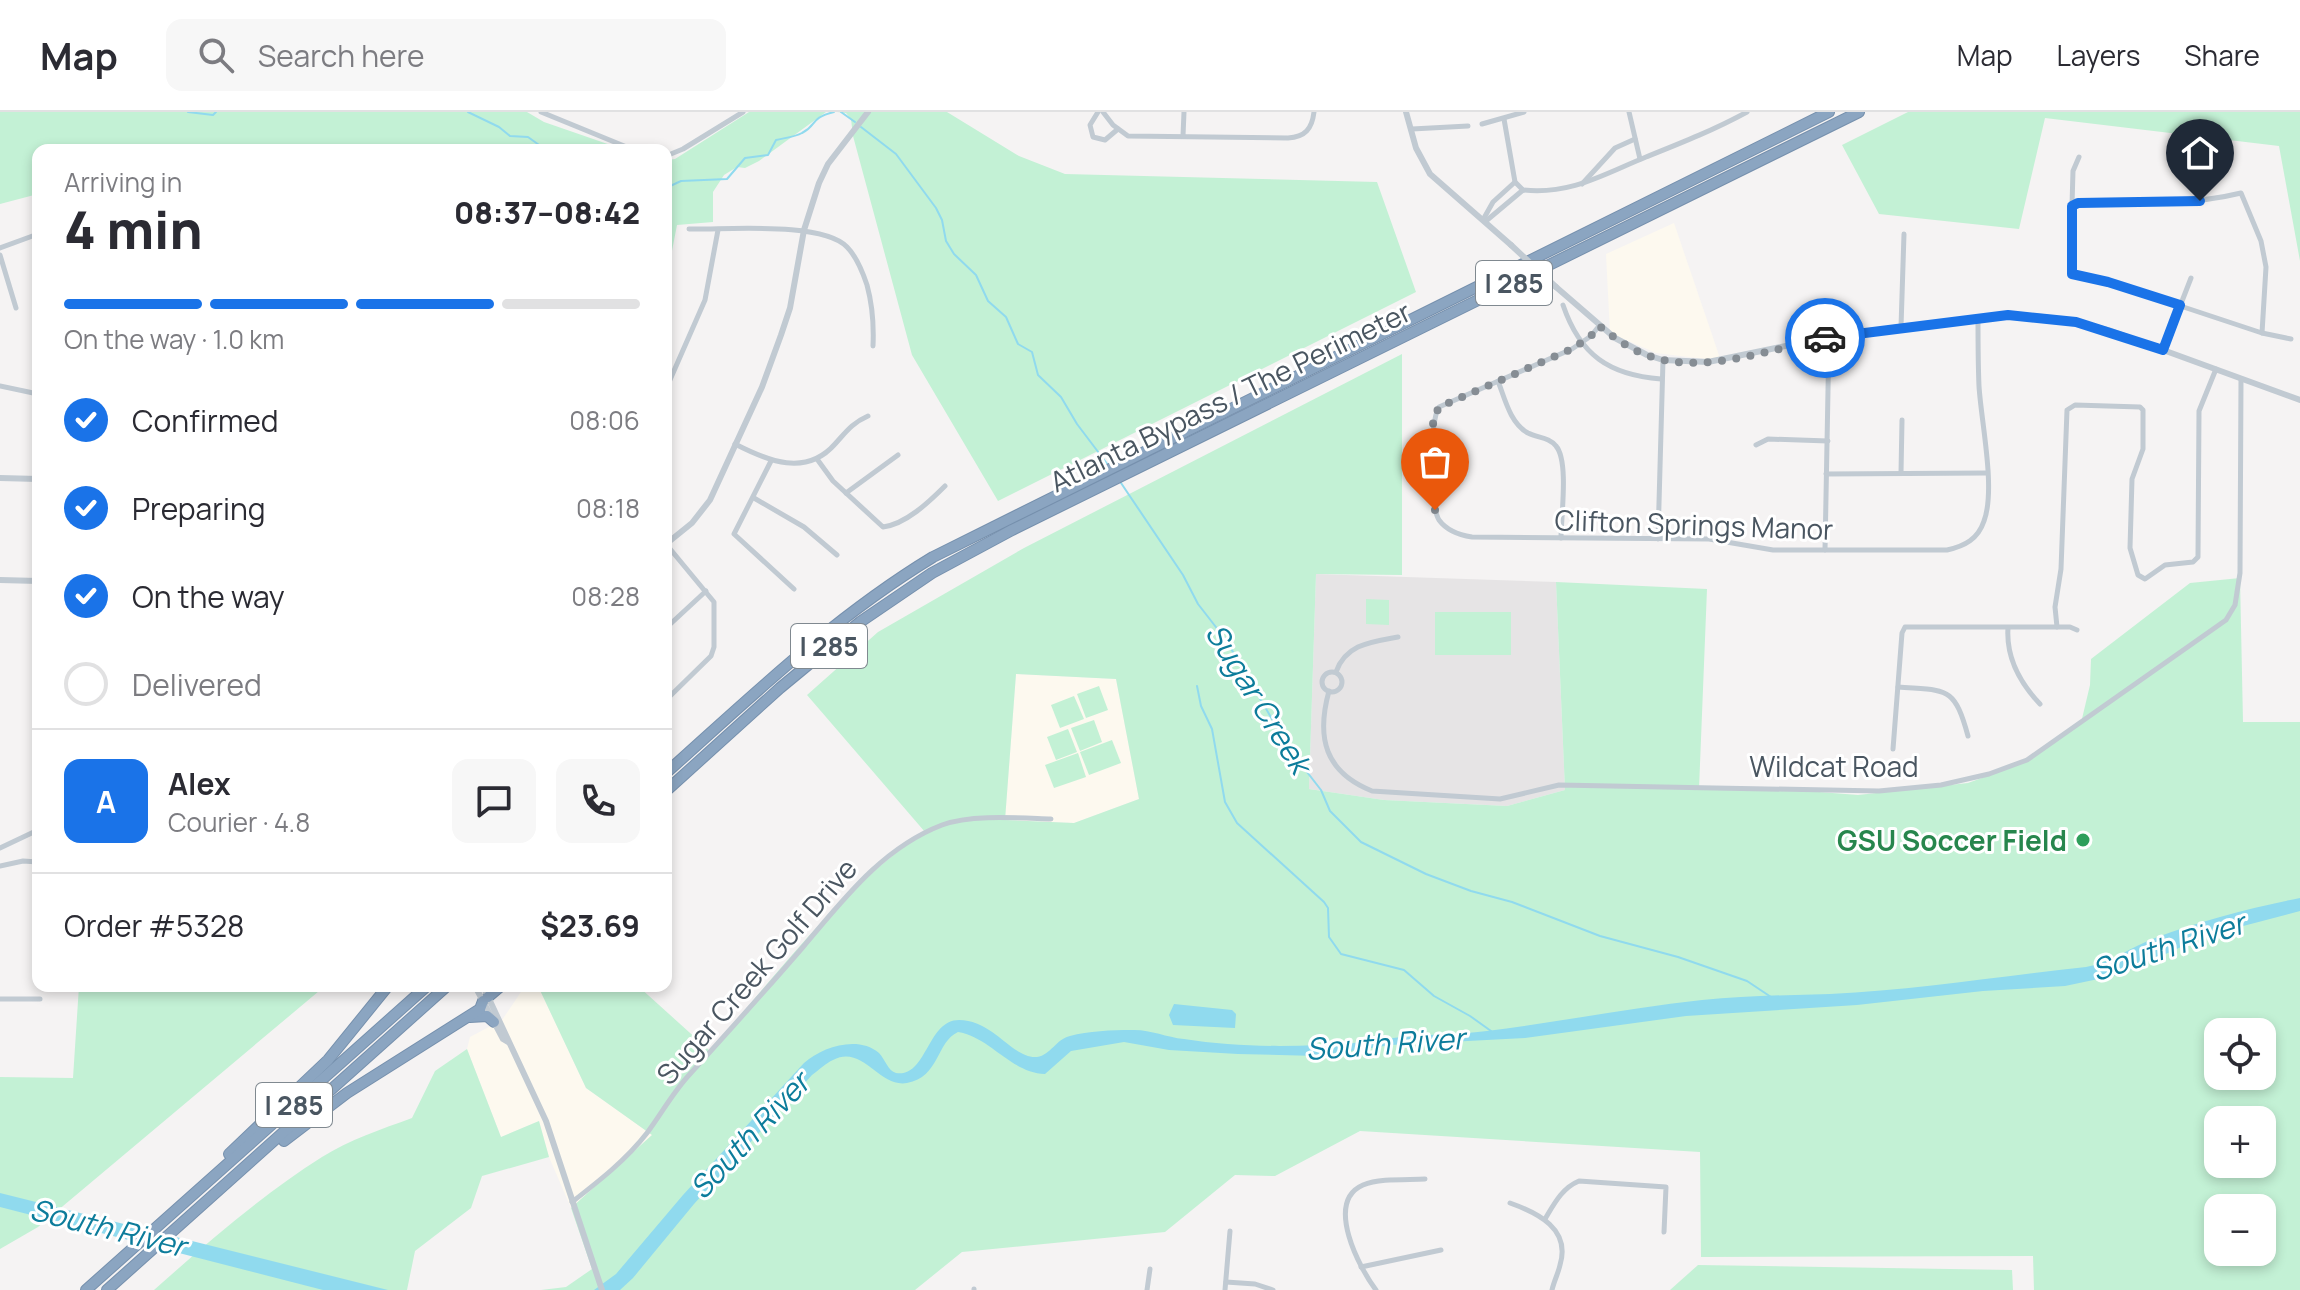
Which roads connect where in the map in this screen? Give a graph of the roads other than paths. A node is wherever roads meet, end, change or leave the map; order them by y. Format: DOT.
graph roads {
  1 [pos="868,112"];
  2 [pos="1101,112"];
  3 [pos="1184,112"];
  4 [pos="1314,112"];
  5 [pos="1406,112"];
  6 [pos="1524,112"];
  7 [pos="1629,112"];
  8 [pos="1747,112"];
  9 [pos="1829,112"];
  10 [pos="1859,112"];
  11 [pos="544,113"];
  12 [pos="739,113"];
  13 [pos="1504,119"];
  14 [pos="1482,124"];
  15 [pos="1468,126"];
  16 [pos="1118,129"];
  17 [pos="1412,129"];
  18 [pos="1183,136"];
  19 [pos="1635,139"];
  20 [pos="619,144"];
  21 [pos="672,154"];
  22 [pos="2079,157"];
  23 [pos="1640,159"];
  24 [pos="1515,182"];
  25 [pos="1581,184"];
  26 [pos="1523,190"];
  27 [pos="1502,194"];
  28 [pos="1510,202"];
  29 [pos="2072,206"];
  30 [pos="1485,220"];
  31 [pos="689,229"];
  32 [pos="718,230"];
  33 [pos="804,230"];
  34 [pos="1904,234"];
  35 [pos="32,236"];
  36 [pos="0,248"];
  37 [pos="0,255"];
  38 [pos="2191,278"];
  39 [pos="1563,305"];
  40 [pos="2180,305"];
  41 [pos="16,308"];
  42 [pos="1978,318"];
  43 [pos="1599,326"];
  44 [pos="1901,327"];
  45 [pos="2262,333"];
  46 [pos="1829,337"];
  47 [pos="2291,339"];
  48 [pos="1581,345"];
  49 [pos="873,346"];
  50 [pos="2163,350"];
  51 [pos="1663,360"];
  52 [pos="2216,369"];
  53 [pos="672,375"];
  54 [pos="1661,379"];
  55 [pos="2241,379"];
  56 [pos="1498,381"];
  57 [pos="0,386"];
  58 [pos="32,393"];
  59 [pos="2300,400"];
  60 [pos="868,416"];
  61 [pos="1902,420"];
  62 [pos="1828,441"];
  63 [pos="735,444"];
  64 [pos="1756,445"];
  65 [pos="898,455"];
  66 [pos="817,459"];
  67 [pos="771,461"];
  68 [pos="1901,473"];
  69 [pos="1987,473"];
  70 [pos="1826,474"];
  71 [pos="0,478"];
  72 [pos="32,479"];
  73 [pos="945,486"];
  74 [pos="846,493"];
  75 [pos="754,498"];
  76 [pos="1561,538"];
  77 [pos="672,539"];
  78 [pos="1658,539"];
  79 [pos="1825,550"];
  80 [pos="672,551"];
  81 [pos="837,555"];
  82 [pos="0,580"];
  83 [pos="32,581"];
  84 [pos="794,589"];
  85 [pos="706,591"];
  86 [pos="672,622"];
  87 [pos="2057,627"];
  88 [pos="2008,628"];
  89 [pos="2077,630"];
  90 [pos="1398,637"];
  91 [pos="1336,672"];
  92 [pos="1898,687"];
  93 [pos="1329,691"];
  94 [pos="672,694"];
  95 [pos="2040,704"];
  96 [pos="1968,736"];
  97 [pos="722,741"];
  98 [pos="1893,749"];
  99 [pos="672,768"];
  100 [pos="672,786"];
  101 [pos="672,793"];
  102 [pos="1051,819"];
  103 [pos="32,833"];
  104 [pos="0,848"];
  105 [pos="32,862"];
  106 [pos="0,866"];
  107 [pos="383,992"];
  108 [pos="420,992"];
  109 [pos="440,992"];
  110 [pos="482,992"];
  111 [pos="482,992"];
  112 [pos="483,992"];
  113 [pos="0,999"];
  114 [pos="40,999"];
  115 [pos="468,1017"];
  116 [pos="494,1022"];
  117 [pos="508,1042"];
  118 [pos="1425,1179"];
  119 [pos="219,1191"];
  120 [pos="571,1203"];
  121 [pos="1510,1203"];
  122 [pos="1545,1219"];
  123 [pos="161,1224"];
  124 [pos="1230,1231"];
  125 [pos="1664,1232"];
  126 [pos="1441,1250"];
  127 [pos="1361,1267"];
  128 [pos="1150,1269"];
  129 [pos="1226,1282"];
  130 [pos="86,1290"];
  131 [pos="107,1290"];
  132 [pos="602,1290"];
  133 [pos="1147,1290"];
  134 [pos="1225,1290"];
  135 [pos="1273,1290"];
  136 [pos="1376,1290"];
  137 [pos="1552,1290"];
  1 -- 33 [label="street"];
  2 -- 16 [label="street"];
  2 -- 16 [label="street"];
  3 -- 18 [label="street"];
  4 -- 18 [label="street"];
  5 -- 17 [label="street"];
  6 -- 13 [label="street"];
  7 -- 19 [label="street"];
  8 -- 23 [label="street"];
  9 -- 99 [label="highway, Atlanta Bypass / The Perimeter / I 285"];
  10 -- 97 [label="highway, Atlanta Bypass / The Perimeter / I 285"];
  11 -- 20 [label="street"];
  12 -- 21 [label="street"];
  13 -- 14 [label="street"];
  13 -- 24 [label="street"];
  15 -- 17 [label="street"];
  16 -- 18 [label="street"];
  17 -- 30 [label="street"];
  19 -- 23 [label="street"];
  19 -- 25 [label="street"];
  22 -- 29 [label="street"];
  23 -- 25 [label="street"];
  24 -- 26 [label="street"];
  24 -- 27 [label="street"];
  25 -- 26 [label="street"];
  26 -- 28 [label="street"];
  27 -- 28 [label="street"];
  27 -- 30 [label="street"];
  28 -- 30 [label="street"];
  29 -- 40 [label="street"];
  29 -- 45 [label="street"];
  30 -- 43 [label="street, bridge"];
  31 -- 32 [label="street"];
  32 -- 33 [label="street"];
  32 -- 53 [label="street"];
  33 -- 49 [label="street"];
  33 -- 63 [label="street"];
  34 -- 44 [label="street"];
  35 -- 36 [label="street"];
  37 -- 41 [label="street"];
  38 -- 40 [label="street"];
  39 -- 48 [label="street"];
  40 -- 45 [label="street"];
  40 -- 50 [label="street"];
  42 -- 44 [label="street"];
  42 -- 50 [label="street"];
  42 -- 69 [label="street, Clifton Springs Manor"];
  43 -- 48 [label="street, Clifton Springs Manor"];
  43 -- 51 [label="street"];
  44 -- 46 [label="street"];
  45 -- 47 [label="street"];
  46 -- 51 [label="street"];
  46 -- 62 [label="street"];
  48 -- 54 [label="street"];
  48 -- 56 [label="street, Clifton Springs Manor"];
  50 -- 52 [label="street"];
  51 -- 54 [label="street"];
  52 -- 55 [label="street"];
  52 -- 87 [label="street"];
  54 -- 78 [label="street"];
  55 -- 59 [label="street"];
  55 -- 93 [label="street, Wildcat Road"];
  56 -- 76 [label="street"];
  56 -- 76 [label="street, Clifton Springs Manor"];
  57 -- 58 [label="street"];
  60 -- 66 [label="street"];
  61 -- 68 [label="street"];
  62 -- 64 [label="street"];
  62 -- 70 [label="street"];
  63 -- 67 [label="street"];
  63 -- 77 [label="street"];
  65 -- 74 [label="street"];
  66 -- 67 [label="street"];
  66 -- 74 [label="street"];
  67 -- 75 [label="street"];
  68 -- 69 [label="street"];
  68 -- 70 [label="street"];
  69 -- 79 [label="street, Clifton Springs Manor"];
  70 -- 79 [label="street"];
  71 -- 72 [label="street"];
  73 -- 74 [label="street"];
  75 -- 81 [label="street"];
  75 -- 84 [label="street"];
  76 -- 78 [label="street, Clifton Springs Manor"];
  78 -- 79 [label="street, Clifton Springs Manor"];
  80 -- 85 [label="street"];
  82 -- 83 [label="street"];
  85 -- 86 [label="street"];
  85 -- 94 [label="street"];
  87 -- 88 [label="street"];
  87 -- 89 [label="street"];
  88 -- 92 [label="street"];
  88 -- 95 [label="street"];
  90 -- 91 [label="street"];
  91 -- 93 [label="street"];
  91 -- 93 [label="street"];
  92 -- 96 [label="street"];
  92 -- 98 [label="street"];
  97 -- 100 [label="highway, Atlanta Bypass / The Perimeter / I 285"];
  97 -- 101 [label="highway"];
  102 -- 120 [label="street, Sugar Creek Golf Drive"];
  103 -- 104 [label="street"];
  105 -- 106 [label="street"];
  107 -- 123 [label="highway"];
  108 -- 123 [label="highway, I 285"];
  109 -- 119 [label="highway, I 285"];
  110 -- 115 [label="highway"];
  111 -- 116 [label="street"];
  112 -- 117 [label="street"];
  113 -- 114 [label="street"];
  115 -- 116 [label="highway"];
  115 -- 119 [label="highway"];
  116 -- 117 [label="street"];
  117 -- 120 [label="street"];
  118 -- 127 [label="street"];
  119 -- 131 [label="highway, I 285"];
  120 -- 132 [label="street"];
  121 -- 122 [label="street"];
  122 -- 125 [label="street"];
  122 -- 137 [label="street"];
  123 -- 130 [label="highway, I 285"];
  124 -- 129 [label="street"];
  126 -- 127 [label="street"];
  127 -- 136 [label="street"];
  128 -- 133 [label="street"];
  129 -- 134 [label="street"];
  129 -- 135 [label="street"];
}
